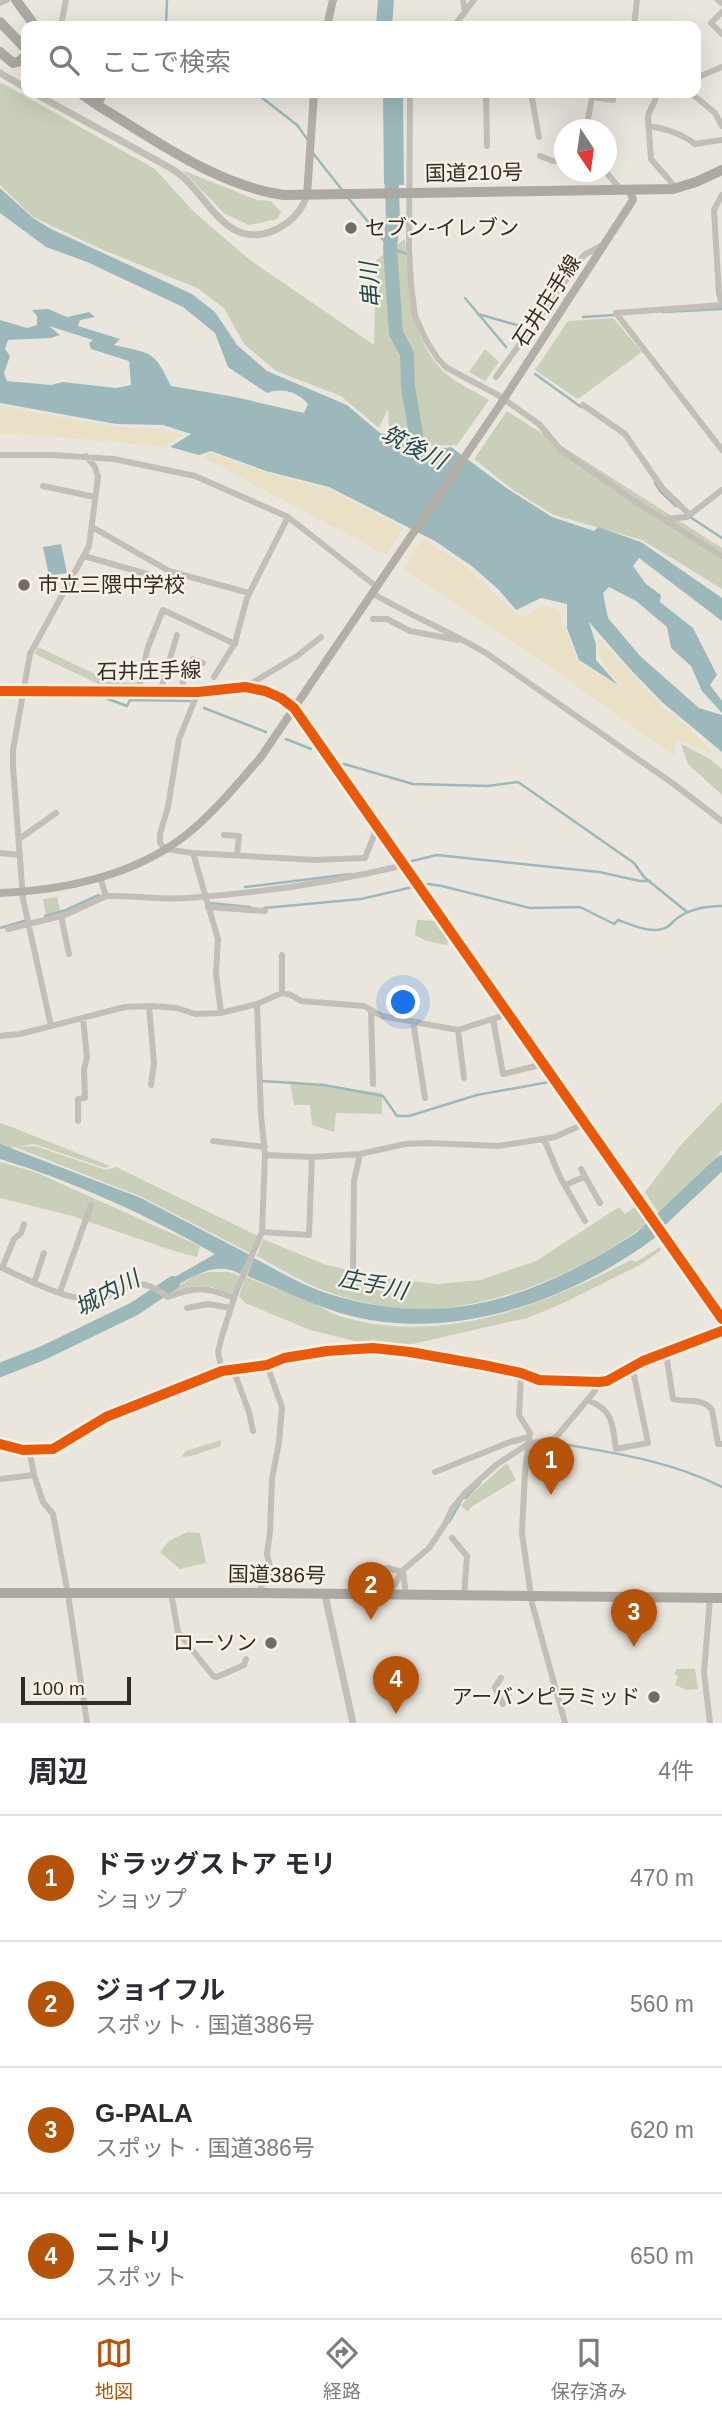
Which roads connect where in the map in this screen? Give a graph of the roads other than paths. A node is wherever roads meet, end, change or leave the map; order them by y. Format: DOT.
graph roads {
  1 [pos="7,0"];
  2 [pos="16,0"];
  3 [pos="66,0"];
  4 [pos="333,0"];
  5 [pos="463,0"];
  6 [pos="474,0"];
  7 [pos="637,0"];
  8 [pos="0,3"];
  9 [pos="465,12"];
  10 [pos="722,12"];
  11 [pos="31,21"];
  12 [pos="62,21"];
  13 [pos="328,21"];
  14 [pos="458,21"];
  15 [pos="635,21"];
  16 [pos="0,22"];
  17 [pos="722,34"];
  18 [pos="21,44"];
  19 [pos="0,52"];
  20 [pos="21,60"];
  21 [pos="722,67"];
  22 [pos="0,73"];
  23 [pos="701,76"];
  24 [pos="21,85"];
  25 [pos="50,98"];
  26 [pos="87,98"];
  27 [pos="100,98"];
  28 [pos="314,98"];
  29 [pos="410,98"];
  30 [pos="486,98"];
  31 [pos="532,98"];
  32 [pos="592,98"];
  33 [pos="657,98"];
  34 [pos="697,98"];
  35 [pos="97,105"];
  36 [pos="588,119"];
  37 [pos="649,126"];
  38 [pos="722,126"];
  39 [pos="539,136"];
  40 [pos="722,140"];
  41 [pos="487,146"];
  42 [pos="540,156"];
  43 [pos="554,161"];
  44 [pos="722,170"];
  45 [pos="617,182"];
  46 [pos="676,188"];
  47 [pos="626,190"];
  48 [pos="410,193"];
  49 [pos="307,195"];
  50 [pos="722,195"];
  51 [pos="604,244"];
  52 [pos="722,305"];
  53 [pos="496,377"];
  54 [pos="503,399"];
  55 [pos="583,405"];
  56 [pos="722,450"];
  57 [pos="0,455"];
  58 [pos="86,456"];
  59 [pos="43,486"];
  60 [pos="722,490"];
  61 [pos="96,497"];
  62 [pos="689,516"];
  63 [pos="288,517"];
  64 [pos="663,519"];
  65 [pos="92,527"];
  66 [pos="84,556"];
  67 [pos="722,556"];
  68 [pos="147,574"];
  69 [pos="377,586"];
  70 [pos="249,593"];
  71 [pos="373,620"];
  72 [pos="177,635"];
  73 [pos="321,637"];
  74 [pos="467,642"];
  75 [pos="234,644"];
  76 [pos="203,663"];
  77 [pos="215,677"];
  78 [pos="245,687"];
  79 [pos="0,691"];
  80 [pos="23,691"];
  81 [pos="138,692"];
  82 [pos="160,692"];
  83 [pos="179,692"];
  84 [pos="198,692"];
  85 [pos="294,708"];
  86 [pos="56,813"];
  87 [pos="722,821"];
  88 [pos="378,825"];
  89 [pos="224,835"];
  90 [pos="19,839"];
  91 [pos="165,849"];
  92 [pos="193,852"];
  93 [pos="0,853"];
  94 [pos="20,855"];
  95 [pos="237,855"];
  96 [pos="365,858"];
  97 [pos="405,866"];
  98 [pos="363,872"];
  99 [pos="100,877"];
  100 [pos="23,892"];
  101 [pos="0,893"];
  102 [pos="106,896"];
  103 [pos="204,896"];
  104 [pos="208,907"];
  105 [pos="265,911"];
  106 [pos="61,916"];
  107 [pos="29,924"];
  108 [pos="8,929"];
  109 [pos="69,954"];
  110 [pos="282,955"];
  111 [pos="282,993"];
  112 [pos="257,1004"];
  113 [pos="149,1006"];
  114 [pos="372,1011"];
  115 [pos="221,1013"];
  116 [pos="508,1014"];
  117 [pos="83,1018"];
  118 [pos="493,1019"];
  119 [pos="413,1021"];
  120 [pos="51,1026"];
  121 [pos="458,1030"];
  122 [pos="0,1036"];
  123 [pos="544,1064"];
  124 [pos="464,1077"];
  125 [pos="373,1084"];
  126 [pos="151,1086"];
  127 [pos="425,1098"];
  128 [pos="78,1121"];
  129 [pos="586,1123"];
  130 [pos="544,1139"];
  131 [pos="213,1141"];
  132 [pos="265,1151"];
  133 [pos="360,1154"];
  134 [pos="312,1157"];
  135 [pos="565,1185"];
  136 [pos="600,1203"];
  137 [pos="91,1205"];
  138 [pos="585,1222"];
  139 [pos="24,1224"];
  140 [pos="262,1232"];
  141 [pos="44,1253"];
  142 [pos="1,1268"];
  143 [pos="353,1270"];
  144 [pos="34,1283"];
  145 [pos="60,1292"];
  146 [pos="235,1295"];
  147 [pos="187,1308"];
  148 [pos="231,1308"];
  149 [pos="722,1319"];
  150 [pos="722,1331"];
  151 [pos="667,1353"];
  152 [pos="267,1365"];
  153 [pos="233,1369"];
  154 [pos="629,1369"];
  155 [pos="222,1371"];
  156 [pos="521,1373"];
  157 [pos="599,1382"];
  158 [pos="587,1400"];
  159 [pos="253,1431"];
  160 [pos="528,1443"];
  161 [pos="0,1444"];
  162 [pos="722,1444"];
  163 [pos="29,1449"];
  164 [pos="435,1472"];
  165 [pos="34,1475"];
  166 [pos="0,1479"];
  167 [pos="452,1538"];
  168 [pos="387,1568"];
  169 [pos="403,1573"];
  170 [pos="0,1593"];
  171 [pos="171,1593"];
  172 [pos="260,1593"];
  173 [pos="68,1594"];
  174 [pos="325,1595"];
  175 [pos="389,1595"];
  176 [pos="406,1595"];
  177 [pos="464,1596"];
  178 [pos="531,1596"];
  179 [pos="710,1598"];
  180 [pos="722,1598"];
  181 [pos="246,1659"];
  182 [pos="501,1678"];
  183 [pos="503,1704"];
  184 [pos="87,1723"];
  185 [pos="354,1723"];
  186 [pos="565,1723"];
  187 [pos="710,1723"];
  1 -- 8 [label="street"];
  2 -- 11 [label="highway"];
  3 -- 12 [label="street"];
  4 -- 13 [label="main road"];
  5 -- 9 [label="street"];
  6 -- 9 [label="street"];
  7 -- 15 [label="street"];
  9 -- 14 [label="street"];
  10 -- 17 [label="street"];
  16 -- 18 [label="highway"];
  19 -- 20 [label="highway"];
  21 -- 23 [label="street"];
  22 -- 24 [label="street"];
  25 -- 49 [label="street"];
  26 -- 35 [label="highway, 国道210号"];
  27 -- 35 [label="highway"];
  28 -- 49 [label="main road"];
  29 -- 48 [label="street"];
  30 -- 41 [label="street"];
  31 -- 39 [label="street"];
  32 -- 36 [label="street"];
  33 -- 37 [label="street"];
  34 -- 38 [label="street"];
  35 -- 49 [label="highway, 国道210号"];
  37 -- 40 [label="street"];
  37 -- 46 [label="street"];
  42 -- 43 [label="street"];
  44 -- 46 [label="highway, 国道210号"];
  45 -- 47 [label="street"];
  46 -- 47 [label="highway, 国道210号"];
  47 -- 48 [label="highway, 国道210号"];
  47 -- 51 [label="main road, 石井庄手線"];
  48 -- 49 [label="highway, 国道210号"];
  48 -- 54 [label="street"];
  50 -- 52 [label="street"];
  51 -- 53 [label="street"];
  51 -- 54 [label="main road, 石井庄手線"];
  52 -- 56 [label="street"];
  54 -- 64 [label="street"];
  54 -- 69 [label="main road, 石井庄手線"];
  55 -- 62 [label="street"];
  57 -- 58 [label="street"];
  58 -- 61 [label="street"];
  58 -- 63 [label="street"];
  59 -- 61 [label="street"];
  60 -- 62 [label="street"];
  61 -- 65 [label="street"];
  62 -- 64 [label="street"];
  63 -- 69 [label="street"];
  63 -- 70 [label="street"];
  64 -- 67 [label="street"];
  65 -- 66 [label="street"];
  65 -- 70 [label="street"];
  66 -- 68 [label="street"];
  66 -- 80 [label="street"];
  69 -- 74 [label="street"];
  69 -- 85 [label="main road, 石井庄手線"];
  70 -- 75 [label="street"];
  71 -- 74 [label="street"];
  72 -- 82 [label="street"];
  73 -- 78 [label="street"];
  74 -- 87 [label="street"];
  75 -- 77 [label="street"];
  75 -- 81 [label="street"];
  76 -- 83 [label="street"];
  78 -- 84 [label="street, 石井庄手線"];
  78 -- 85 [label="street, 石井庄手線"];
  79 -- 80 [label="street, 石井庄手線"];
  80 -- 81 [label="street, 石井庄手線"];
  80 -- 90 [label="street"];
  81 -- 82 [label="street, 石井庄手線"];
  82 -- 83 [label="street, 石井庄手線"];
  83 -- 84 [label="street, 石井庄手線"];
  84 -- 91 [label="street"];
  85 -- 88 [label="street"];
  85 -- 91 [label="main road, 石井庄手線"];
  86 -- 90 [label="street"];
  88 -- 96 [label="street"];
  88 -- 97 [label="street"];
  89 -- 95 [label="street"];
  90 -- 94 [label="street"];
  91 -- 92 [label="street"];
  91 -- 99 [label="main road, 石井庄手線"];
  92 -- 95 [label="street"];
  92 -- 103 [label="street"];
  93 -- 94 [label="street"];
  94 -- 100 [label="street"];
  95 -- 96 [label="street"];
  96 -- 98 [label="street"];
  97 -- 98 [label="street"];
  97 -- 116 [label="street"];
  98 -- 103 [label="street"];
  99 -- 100 [label="main road, 石井庄手線"];
  99 -- 102 [label="street"];
  100 -- 101 [label="main road, 石井庄手線"];
  100 -- 107 [label="street"];
  102 -- 103 [label="street"];
  102 -- 106 [label="street"];
  103 -- 104 [label="street"];
  104 -- 105 [label="street"];
  104 -- 115 [label="street"];
  106 -- 107 [label="street"];
  106 -- 109 [label="street"];
  107 -- 108 [label="street"];
  107 -- 120 [label="street"];
  110 -- 111 [label="street"];
  111 -- 112 [label="street"];
  111 -- 114 [label="street"];
  112 -- 115 [label="street"];
  112 -- 132 [label="street"];
  113 -- 115 [label="street"];
  113 -- 117 [label="street"];
  113 -- 126 [label="street"];
  114 -- 119 [label="street"];
  114 -- 125 [label="street"];
  116 -- 118 [label="street"];
  116 -- 123 [label="street"];
  117 -- 120 [label="street"];
  117 -- 128 [label="street"];
  118 -- 121 [label="street"];
  118 -- 123 [label="street"];
  119 -- 121 [label="street"];
  119 -- 127 [label="street"];
  120 -- 122 [label="street"];
  121 -- 124 [label="street"];
  123 -- 129 [label="street"];
  129 -- 130 [label="street"];
  129 -- 149 [label="street"];
  130 -- 133 [label="street"];
  130 -- 135 [label="street"];
  131 -- 132 [label="street"];
  132 -- 134 [label="street"];
  132 -- 140 [label="street"];
  133 -- 134 [label="street"];
  133 -- 143 [label="street"];
  134 -- 140 [label="street"];
  135 -- 136 [label="street"];
  135 -- 138 [label="street"];
  137 -- 145 [label="street"];
  139 -- 142 [label="street"];
  140 -- 146 [label="street"];
  141 -- 144 [label="street"];
  142 -- 144 [label="street"];
  144 -- 145 [label="street"];
  145 -- 146 [label="street"];
  146 -- 148 [label="street"];
  147 -- 148 [label="street"];
  148 -- 155 [label="street"];
  150 -- 151 [label="street"];
  151 -- 154 [label="street"];
  151 -- 162 [label="street"];
  152 -- 153 [label="street"];
  152 -- 156 [label="street"];
  152 -- 172 [label="street"];
  153 -- 155 [label="street"];
  153 -- 159 [label="street"];
  154 -- 157 [label="street"];
  154 -- 158 [label="street"];
  155 -- 163 [label="street"];
  156 -- 157 [label="street"];
  156 -- 160 [label="street"];
  157 -- 158 [label="street"];
  158 -- 160 [label="street"];
  160 -- 164 [label="street"];
  160 -- 169 [label="street"];
  160 -- 178 [label="street"];
  161 -- 163 [label="street"];
  163 -- 165 [label="street"];
  165 -- 166 [label="street"];
  165 -- 173 [label="street"];
  167 -- 177 [label="street"];
  168 -- 169 [label="street"];
  169 -- 175 [label="street"];
  169 -- 176 [label="street"];
  170 -- 173 [label="highway, 国道386号"];
  171 -- 172 [label="highway, 国道386号"];
  171 -- 173 [label="highway, 国道386号"];
  171 -- 181 [label="street"];
  172 -- 174 [label="highway, 国道386号"];
  173 -- 184 [label="street"];
  174 -- 175 [label="highway, 国道386号"];
  174 -- 185 [label="street"];
  175 -- 176 [label="highway, 国道386号"];
  176 -- 177 [label="highway, 国道386号"];
  177 -- 178 [label="highway, 国道386号"];
  178 -- 179 [label="highway, 国道386号"];
  178 -- 186 [label="street"];
  179 -- 180 [label="highway, 国道386号"];
  179 -- 187 [label="street"];
  182 -- 183 [label="street"];
}
